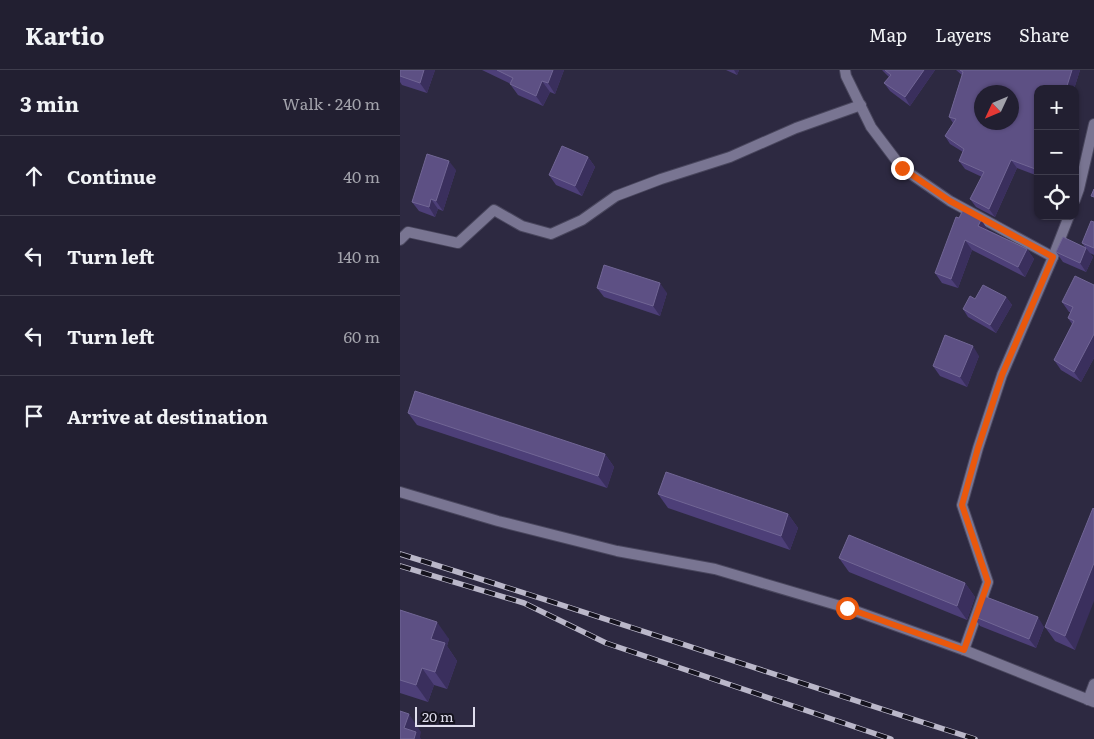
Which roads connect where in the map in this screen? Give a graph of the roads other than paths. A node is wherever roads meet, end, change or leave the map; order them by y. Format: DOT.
graph roads {
  1 [pos="845,70"];
  2 [pos="860,105"];
  3 [pos="1094,124"];
  4 [pos="1079,189"];
  5 [pos="1067,220"];
  6 [pos="400,240"];
  7 [pos="1053,257"];
  8 [pos="400,492"];
  9 [pos="964,650"];
  10 [pos="1094,684"];
  11 [pos="1091,701"];
  1 -- 2 [label="street"];
  2 -- 6 [label="street"];
  2 -- 7 [label="street"];
  3 -- 4 [label="street"];
  5 -- 7 [label="street"];
  7 -- 9 [label="street"];
  8 -- 9 [label="street"];
  9 -- 11 [label="street"];
  10 -- 11 [label="street"];
}
